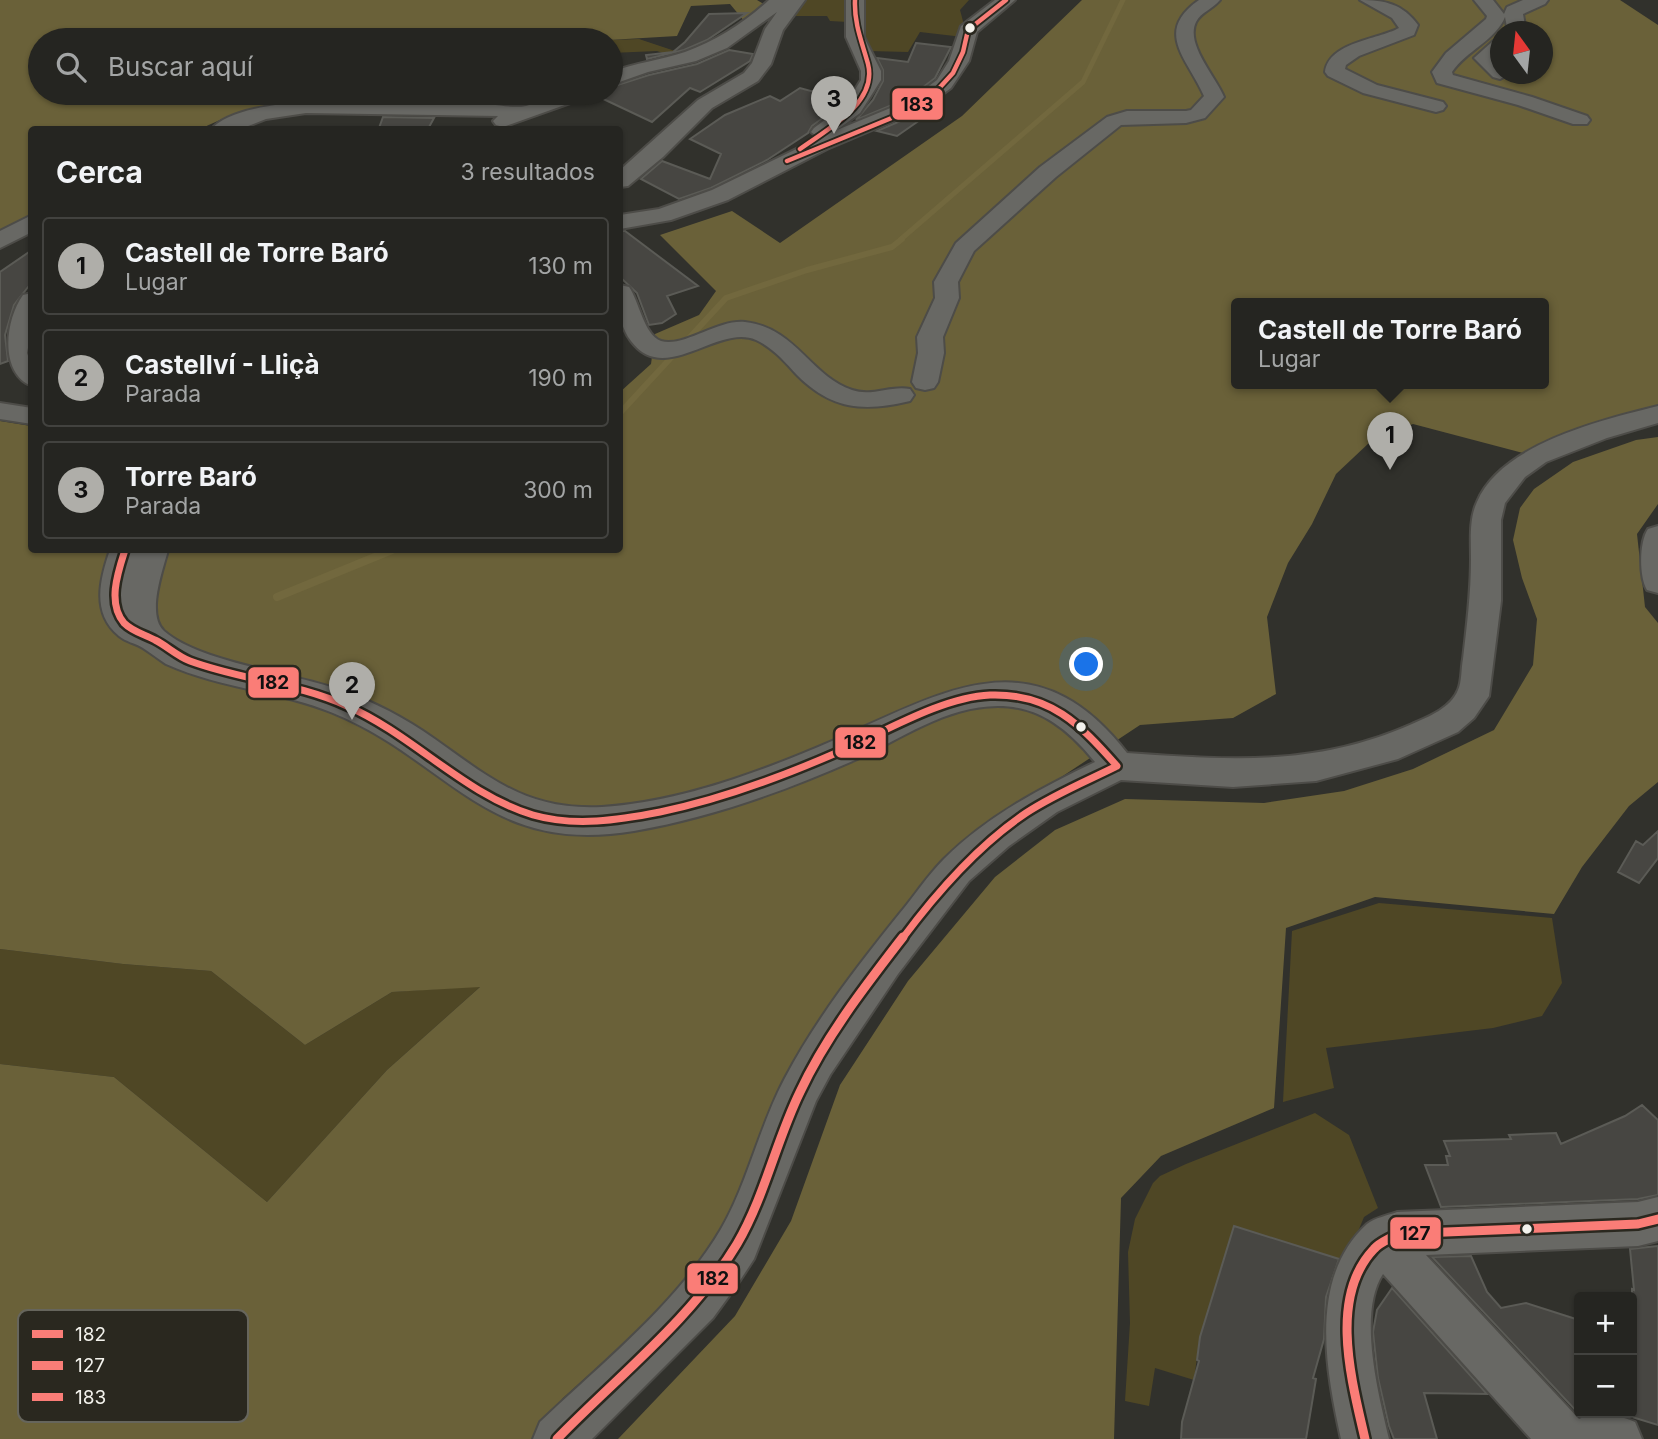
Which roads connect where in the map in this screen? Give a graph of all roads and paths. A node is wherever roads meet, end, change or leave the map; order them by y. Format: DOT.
graph roads {
  1 [pos="780,0"];
  2 [pos="796,0"];
  3 [pos="855,0"];
  4 [pos="1006,0"];
  5 [pos="1211,0"];
  6 [pos="1370,0"];
  7 [pos="1483,0"];
  8 [pos="1539,0"];
  9 [pos="979,10"];
  10 [pos="1495,21"];
  11 [pos="1515,21"];
  12 [pos="1490,26"];
  13 [pos="689,57"];
  14 [pos="623,61"];
  15 [pos="623,74"];
  16 [pos="1516,84"];
  17 [pos="542,105"];
  18 [pos="1436,106"];
  19 [pos="523,111"];
  20 [pos="228,126"];
  21 [pos="486,126"];
  22 [pos="787,161"];
  23 [pos="623,179"];
  24 [pos="623,222"];
  25 [pos="28,224"];
  26 [pos="0,240"];
  27 [pos="623,299"];
  28 [pos="28,310"];
  29 [pos="28,377"];
  30 [pos="0,411"];
  31 [pos="1658,414"];
  32 [pos="28,415"];
  33 [pos="1658,536"];
  34 [pos="124,553"];
  35 [pos="152,553"];
  36 [pos="1658,583"];
  37 [pos="152,638"];
  38 [pos="1117,766"];
  39 [pos="1658,1219"];
  40 [pos="1382,1240"];
  41 [pos="1363,1426"];
  42 [pos="557,1439"];
  43 [pos="1564,1439"];
  44 [pos="1590,1439"];
  45 [pos="1618,1439"];
  1 -- 13 [label="street"];
  2 -- 23 [label="street"];
  3 -- 22 [label="street"];
  4 -- 9 [label="street"];
  5 -- 27 [label="street"];
  6 -- 18 [label="street"];
  7 -- 10 [label="street"];
  8 -- 11 [label="street"];
  9 -- 22 [label="street"];
  12 -- 16 [label="street"];
  13 -- 14 [label="street"];
  13 -- 15 [label="street"];
  17 -- 19 [label="street"];
  19 -- 20 [label="street"];
  19 -- 21 [label="street"];
  22 -- 24 [label="street"];
  25 -- 26 [label="street"];
  28 -- 29 [label="street"];
  30 -- 32 [label="street"];
  31 -- 38 [label="street"];
  33 -- 36 [label="street"];
  34 -- 37 [label="street"];
  35 -- 37 [label="street"];
  37 -- 38 [label="street"];
  38 -- 42 [label="street"];
  39 -- 40 [label="street"];
  40 -- 41 [label="street"];
  40 -- 43 [label="street"];
  44 -- 45 [label="street"];
}
